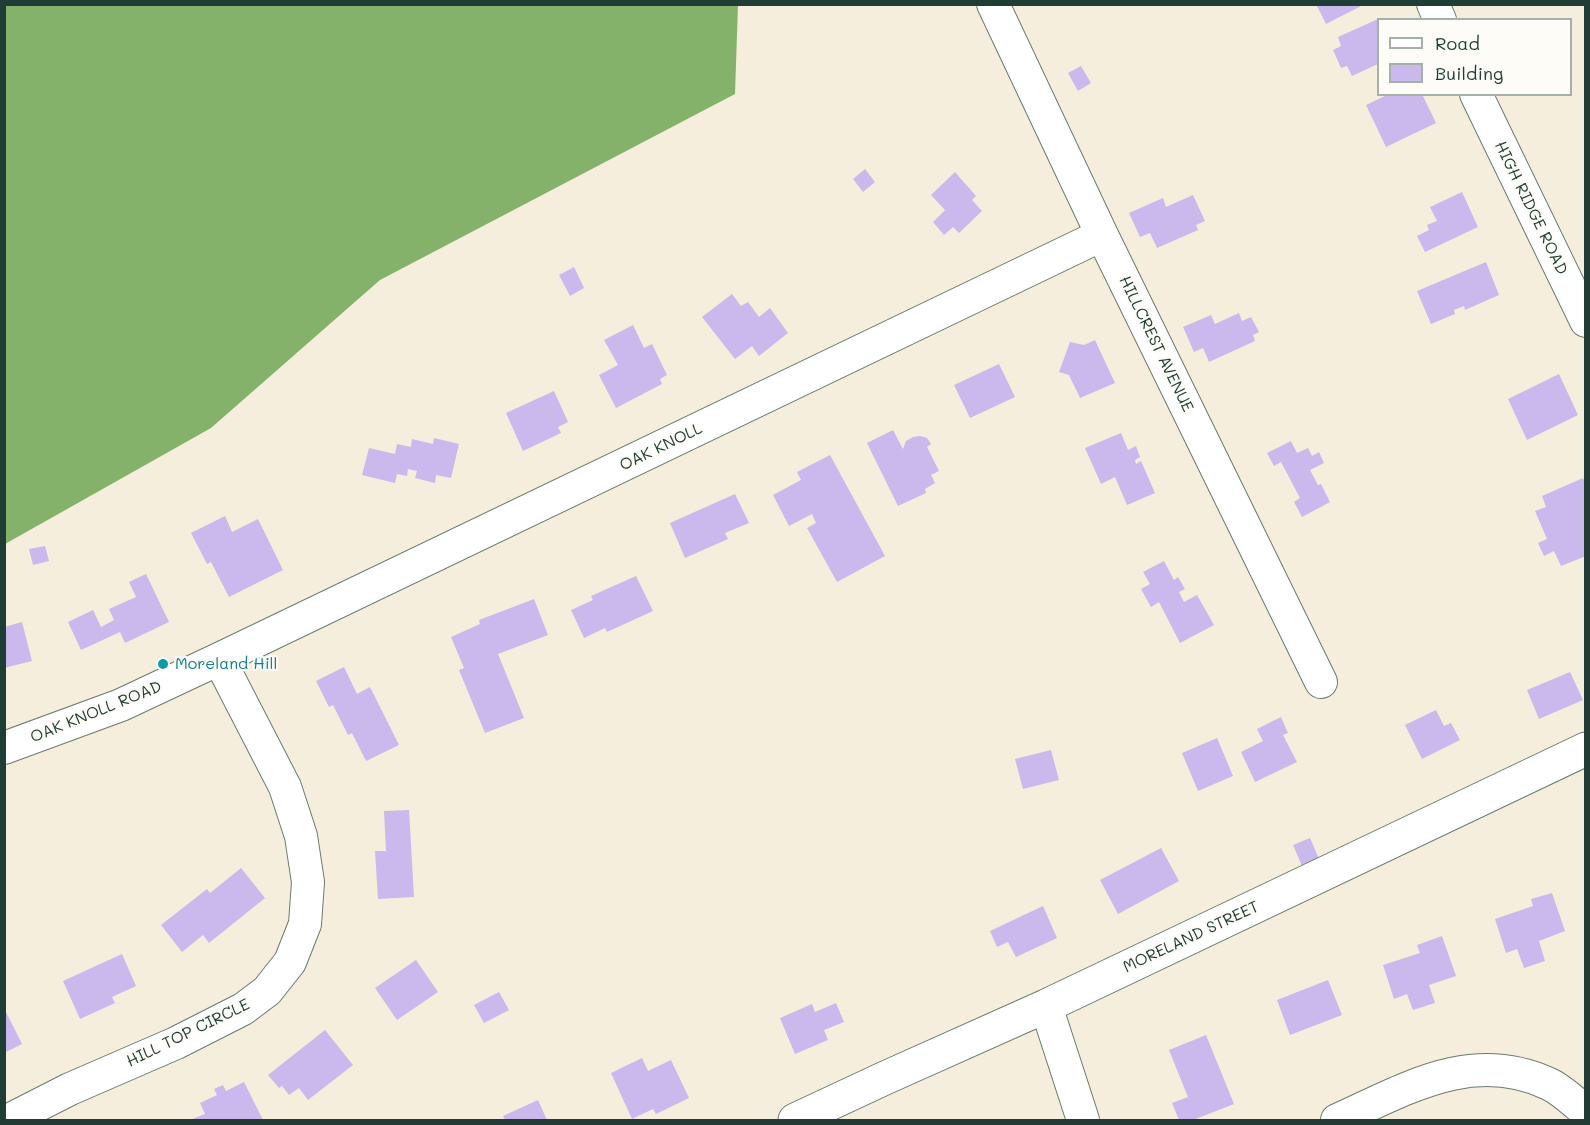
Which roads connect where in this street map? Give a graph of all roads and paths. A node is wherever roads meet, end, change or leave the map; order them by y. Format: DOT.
graph roads {
  1 [pos="993,4"];
  2 [pos="1433,4"];
  3 [pos="1439,18"];
  4 [pos="1477,96"];
  5 [pos="1102,235"];
  6 [pos="1586,321"];
  7 [pos="219,659"];
  8 [pos="1321,681"];
  9 [pos="4,748"];
  10 [pos="1586,749"];
  11 [pos="1046,1006"];
  12 [pos="1586,1112"];
  13 [pos="9,1120"];
  14 [pos="795,1120"];
  15 [pos="1083,1120"];
  16 [pos="1337,1120"];
  1 -- 5 [label="street, HILLCREST AVENUE"];
  2 -- 3 [label="street"];
  4 -- 6 [label="street, HIGH RIDGE ROAD"];
  5 -- 7 [label="street, OAK KNOLL"];
  5 -- 8 [label="street, HILLCREST AVENUE"];
  7 -- 9 [label="street, OAK KNOLL ROAD"];
  7 -- 13 [label="street, HILL TOP CIRCLE"];
  10 -- 11 [label="street, MORELAND STREET"];
  11 -- 14 [label="street, MORELAND STREET"];
  11 -- 15 [label="street"];
  12 -- 16 [label="street"];
}
